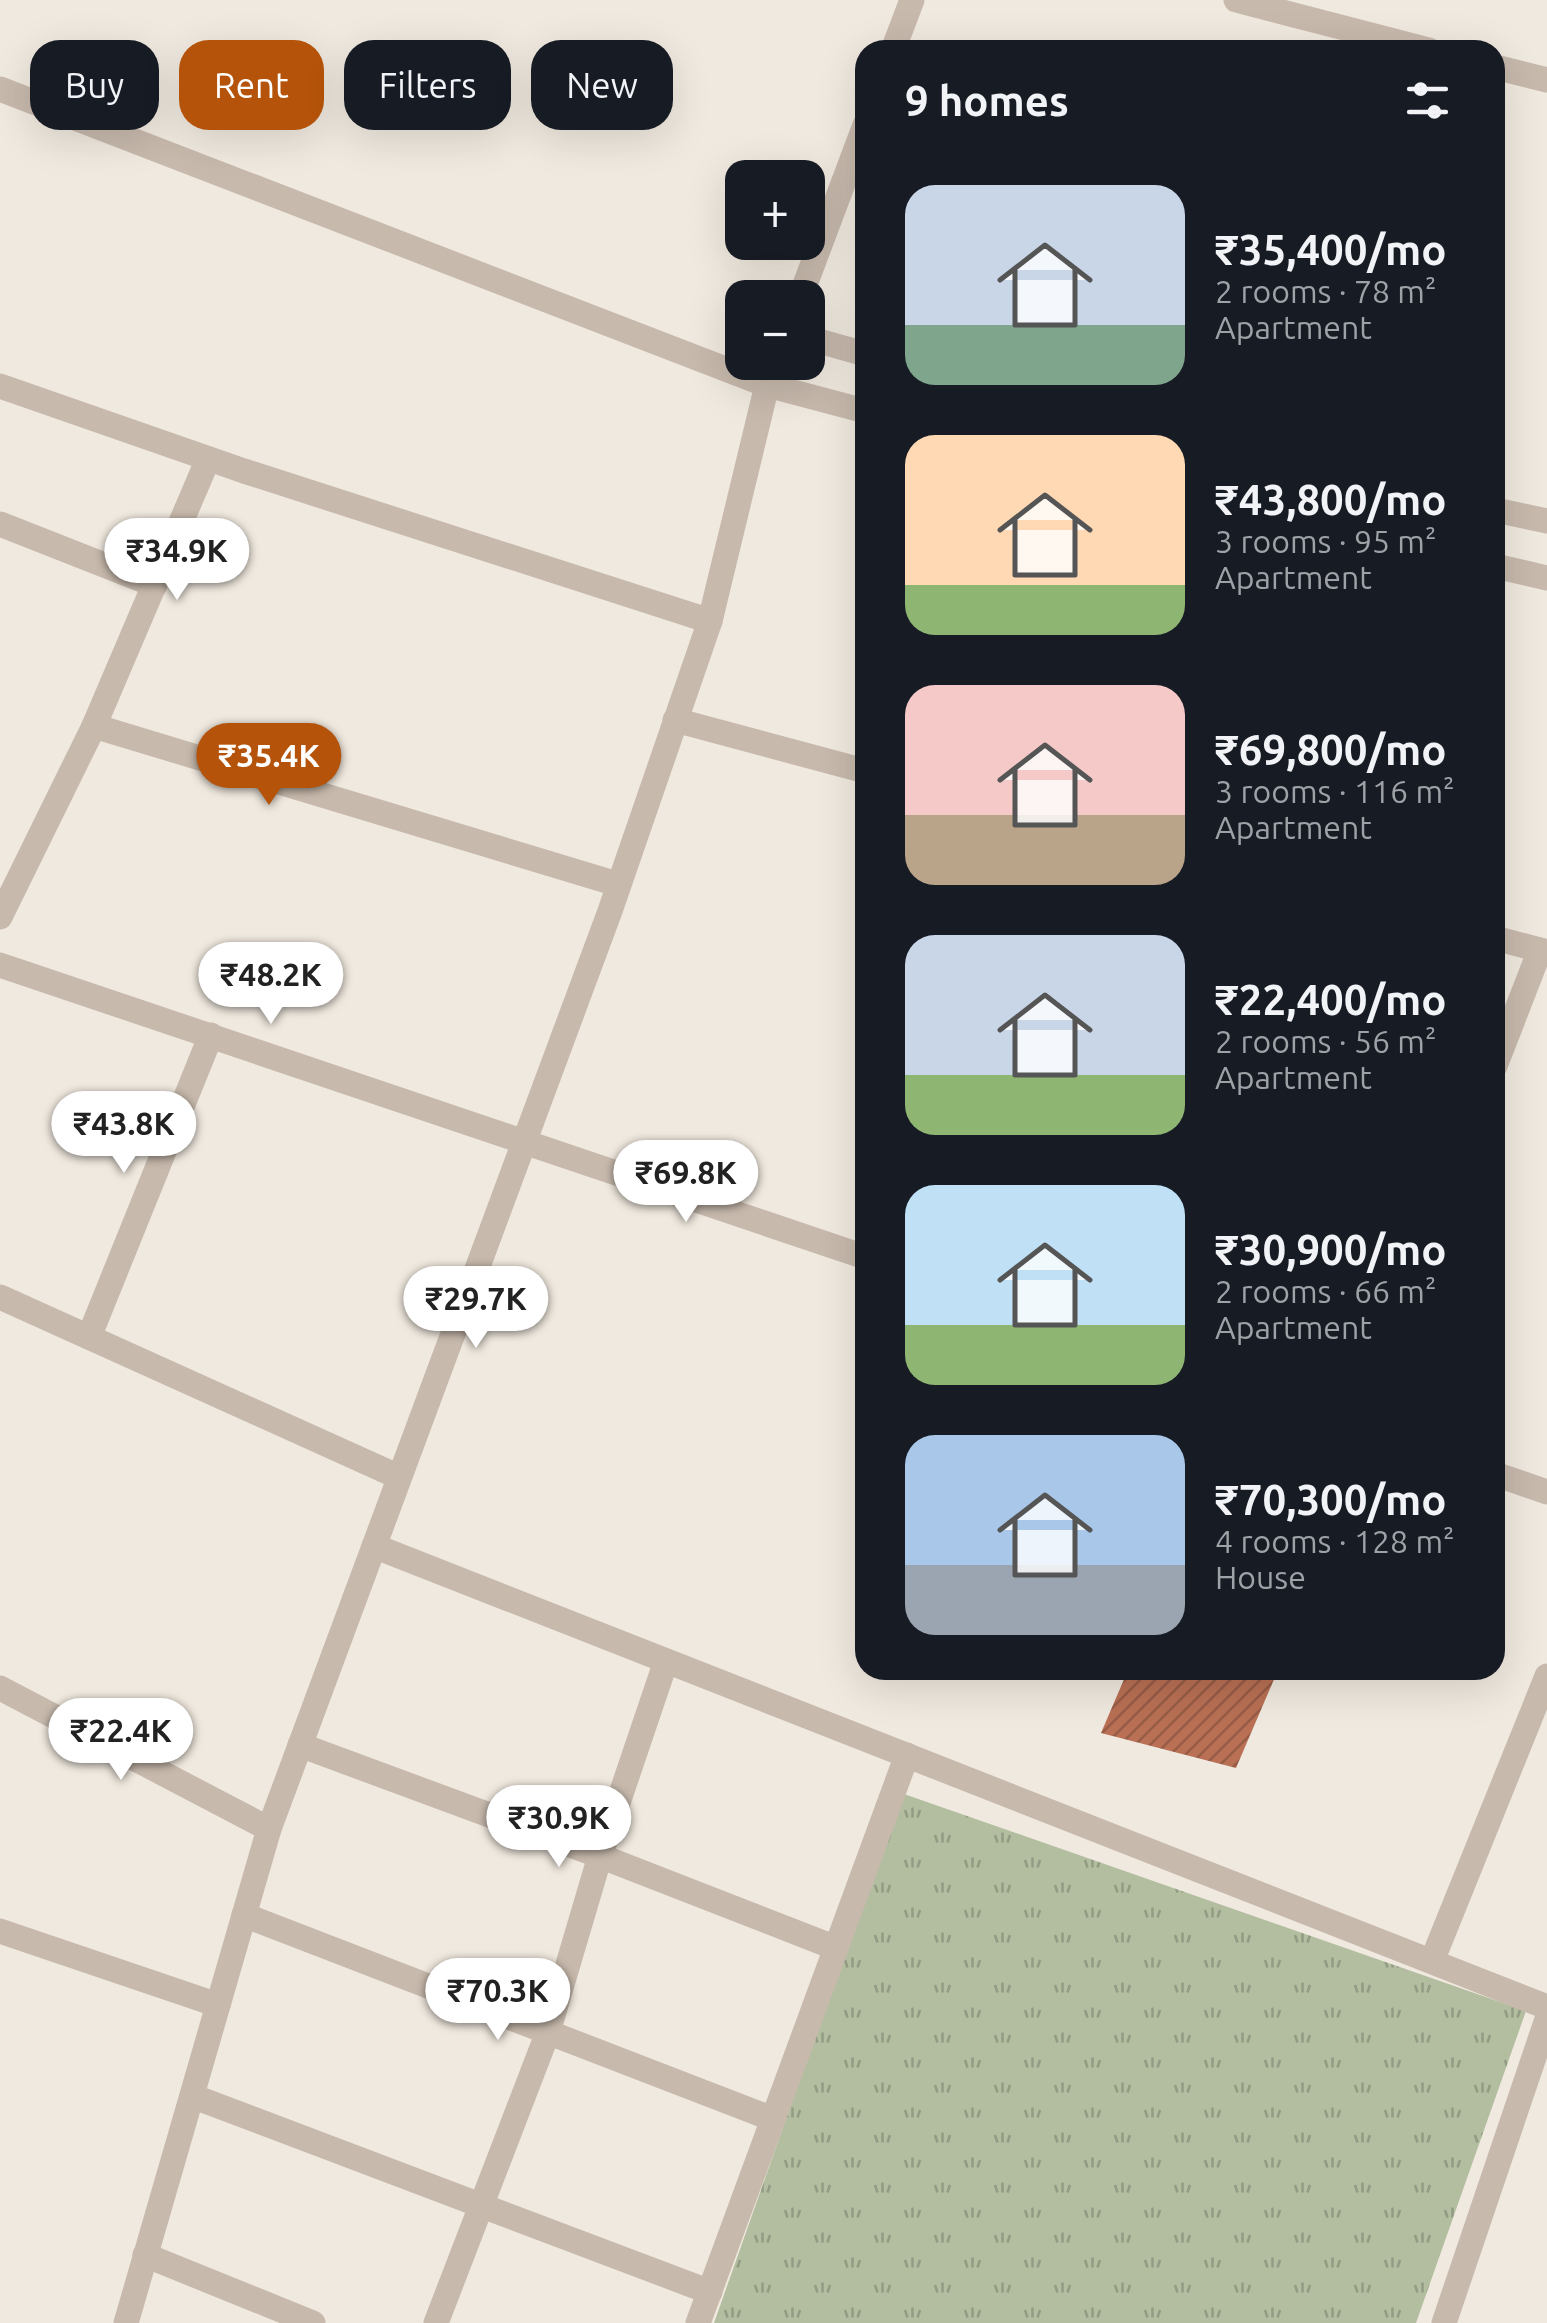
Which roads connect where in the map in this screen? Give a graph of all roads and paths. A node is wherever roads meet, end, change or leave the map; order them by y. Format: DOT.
graph roads {
  1 [pos="911,0"];
  2 [pos="1236,0"];
  3 [pos="897,40"];
  4 [pos="1390,40"];
  5 [pos="1505,70"];
  6 [pos="1547,80"];
  7 [pos="0,89"];
  8 [pos="855,152"];
  9 [pos="807,280"];
  10 [pos="825,343"];
  11 [pos="855,351"];
  12 [pos="725,357"];
  13 [pos="770,380"];
  14 [pos="787,380"];
  15 [pos="0,386"];
  16 [pos="855,407"];
  17 [pos="208,459"];
  18 [pos="1505,512"];
  19 [pos="1547,521"];
  20 [pos="0,524"];
  21 [pos="1505,568"];
  22 [pos="1547,578"];
  23 [pos="155,585"];
  24 [pos="710,621"];
  25 [pos="675,720"];
  26 [pos="94,726"];
  27 [pos="855,768"];
  28 [pos="618,884"];
  29 [pos="0,917"];
  30 [pos="1505,941"];
  31 [pos="1543,951"];
  32 [pos="0,965"];
  33 [pos="211,1036"];
  34 [pos="1505,1042"];
  35 [pos="525,1140"];
  36 [pos="855,1254"];
  37 [pos="0,1298"];
  38 [pos="89,1337"];
  39 [pos="400,1477"];
  40 [pos="1505,1477"];
  41 [pos="1547,1492"];
  42 [pos="374,1546"];
  43 [pos="666,1661"];
  44 [pos="1547,1676"];
  45 [pos="0,1688"];
  46 [pos="300,1746"];
  47 [pos="907,1755"];
  48 [pos="268,1829"];
  49 [pos="600,1856"];
  50 [pos="244,1914"];
  51 [pos="0,1932"];
  52 [pos="836,1948"];
  53 [pos="1432,1962"];
  54 [pos="218,2005"];
  55 [pos="1547,2007"];
  56 [pos="1547,2018"];
  57 [pos="548,2032"];
  58 [pos="192,2096"];
  59 [pos="773,2118"];
  60 [pos="482,2206"];
  61 [pos="145,2255"];
  62 [pos="710,2292"];
  63 [pos="126,2323"];
  64 [pos="313,2323"];
  65 [pos="436,2323"];
  66 [pos="698,2323"];
  67 [pos="1444,2323"];
  1 -- 3 [label="street"];
  2 -- 4 [label="street"];
  5 -- 6 [label="street"];
  7 -- 12 [label="street"];
  8 -- 9 [label="street"];
  10 -- 11 [label="street"];
  13 -- 24 [label="street"];
  14 -- 16 [label="street"];
  15 -- 17 [label="street"];
  17 -- 23 [label="street"];
  17 -- 24 [label="street"];
  18 -- 19 [label="street"];
  20 -- 23 [label="street"];
  21 -- 22 [label="street"];
  23 -- 26 [label="street"];
  24 -- 25 [label="street"];
  25 -- 27 [label="street"];
  25 -- 28 [label="street"];
  26 -- 28 [label="street"];
  26 -- 29 [label="street"];
  28 -- 35 [label="street"];
  30 -- 31 [label="street"];
  31 -- 34 [label="street"];
  32 -- 33 [label="street"];
  33 -- 35 [label="street"];
  33 -- 38 [label="street"];
  35 -- 36 [label="street"];
  35 -- 39 [label="street"];
  37 -- 38 [label="street"];
  38 -- 39 [label="street"];
  39 -- 42 [label="street"];
  40 -- 41 [label="street"];
  42 -- 43 [label="street"];
  42 -- 46 [label="street"];
  43 -- 47 [label="street"];
  43 -- 49 [label="street"];
  44 -- 53 [label="street"];
  45 -- 48 [label="street"];
  46 -- 48 [label="street"];
  46 -- 49 [label="street"];
  47 -- 52 [label="street"];
  47 -- 53 [label="street"];
  48 -- 50 [label="street"];
  49 -- 52 [label="street"];
  49 -- 57 [label="street"];
  50 -- 54 [label="street"];
  50 -- 57 [label="street"];
  51 -- 54 [label="street"];
  52 -- 59 [label="street"];
  53 -- 55 [label="street"];
  54 -- 58 [label="street"];
  56 -- 67 [label="street"];
  57 -- 59 [label="street"];
  57 -- 60 [label="street"];
  58 -- 60 [label="street"];
  58 -- 61 [label="street"];
  59 -- 62 [label="street"];
  60 -- 62 [label="street"];
  60 -- 65 [label="street"];
  61 -- 63 [label="street"];
  61 -- 64 [label="street"];
  62 -- 66 [label="street"];
}
